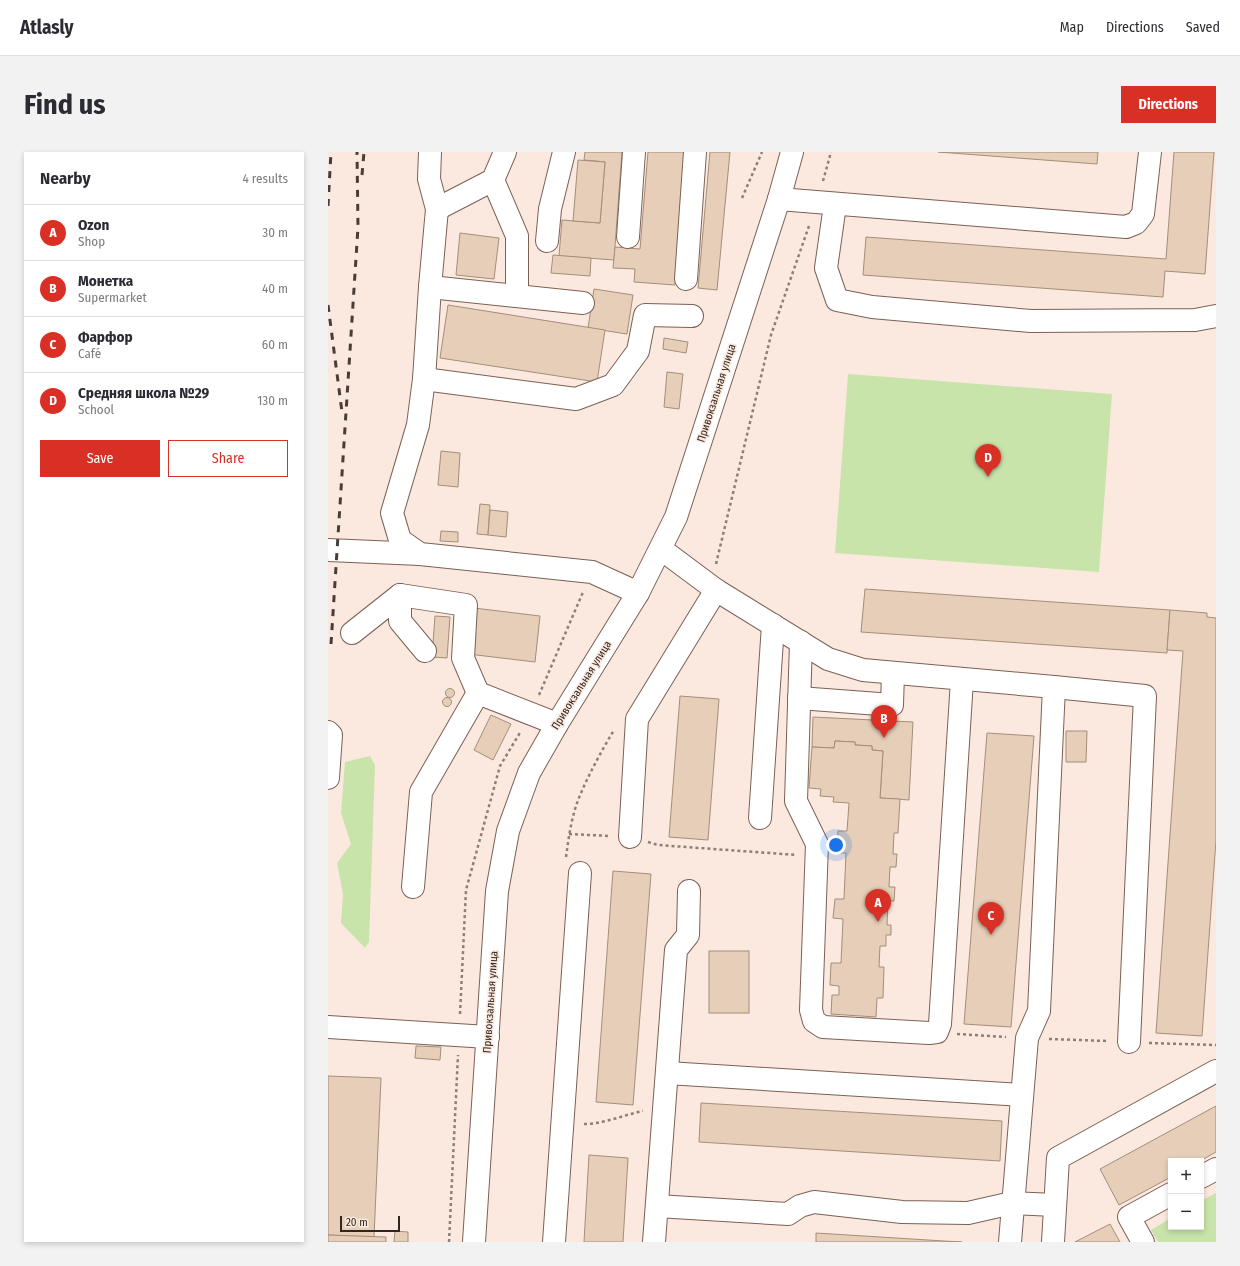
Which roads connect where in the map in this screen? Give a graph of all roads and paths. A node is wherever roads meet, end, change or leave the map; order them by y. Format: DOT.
graph roads {
  1 [pos="430,152"];
  2 [pos="505,152"];
  3 [pos="564,152"];
  4 [pos="634,152"];
  5 [pos="695,152"];
  6 [pos="762,152"];
  7 [pos="792,152"];
  8 [pos="1150,152"];
  9 [pos="493,180"];
  10 [pos="742,198"];
  11 [pos="779,199"];
  12 [pos="835,205"];
  13 [pos="437,210"];
  14 [pos="628,237"];
  15 [pos="547,241"];
  16 [pos="686,279"];
  17 [pos="430,287"];
  18 [pos="517,296"];
  19 [pos="583,303"];
  20 [pos="692,316"];
  21 [pos="1216,316"];
  22 [pos="424,379"];
  23 [pos="661,549"];
  24 [pos="328,550"];
  25 [pos="420,554"];
  26 [pos="716,590"];
  27 [pos="638,593"];
  28 [pos="400,595"];
  29 [pos="774,625"];
  30 [pos="352,633"];
  31 [pos="801,642"];
  32 [pos="425,651"];
  33 [pos="894,673"];
  34 [pos="962,680"];
  35 [pos="1054,687"];
  36 [pos="478,693"];
  37 [pos="799,698"];
  38 [pos="557,724"];
  39 [pos="328,732"];
  40 [pos="328,778"];
  41 [pos="760,818"];
  42 [pos="569,834"];
  43 [pos="630,837"];
  44 [pos="817,856"];
  45 [pos="580,873"];
  46 [pos="413,887"];
  47 [pos="689,891"];
  48 [pos="328,1026"];
  49 [pos="937,1032"];
  50 [pos="488,1037"];
  51 [pos="1027,1038"];
  52 [pos="1129,1042"];
  53 [pos="1216,1071"];
  54 [pos="667,1073"];
  55 [pos="1022,1095"];
  56 [pos="664,1108"];
  57 [pos="561,1125"];
  58 [pos="1216,1169"];
  59 [pos="1204,1175"];
  60 [pos="1168,1196"];
  61 [pos="1012,1203"];
  62 [pos="1055,1205"];
  63 [pos="657,1206"];
  64 [pos="474,1242"];
  65 [pos="554,1242"];
  66 [pos="654,1242"];
  67 [pos="1010,1242"];
  68 [pos="1052,1242"];
  69 [pos="1143,1242"];
  1 -- 13 [label="street"];
  2 -- 9 [label="street"];
  3 -- 15 [label="street"];
  4 -- 14 [label="street"];
  5 -- 16 [label="street"];
  6 -- 10 [label="path"];
  7 -- 11 [label="street, Привокзальная улица"];
  8 -- 12 [label="street"];
  9 -- 13 [label="street"];
  9 -- 18 [label="street"];
  11 -- 12 [label="street"];
  11 -- 23 [label="street, Привокзальная улица"];
  12 -- 21 [label="street"];
  13 -- 17 [label="street"];
  17 -- 18 [label="street"];
  17 -- 22 [label="street"];
  18 -- 19 [label="street"];
  20 -- 22 [label="street"];
  22 -- 25 [label="street"];
  23 -- 26 [label="street"];
  23 -- 27 [label="street, Привокзальная улица"];
  24 -- 25 [label="street"];
  25 -- 27 [label="street"];
  26 -- 29 [label="street"];
  26 -- 43 [label="street"];
  27 -- 38 [label="street, Привокзальная улица"];
  28 -- 30 [label="street"];
  28 -- 32 [label="street"];
  28 -- 36 [label="street"];
  29 -- 31 [label="street"];
  29 -- 41 [label="street"];
  31 -- 33 [label="street"];
  31 -- 37 [label="street"];
  33 -- 34 [label="street"];
  33 -- 37 [label="street"];
  34 -- 35 [label="street"];
  34 -- 49 [label="street"];
  35 -- 51 [label="street"];
  35 -- 52 [label="street"];
  36 -- 38 [label="street"];
  36 -- 46 [label="street"];
  37 -- 44 [label="street"];
  38 -- 50 [label="street, Привокзальная улица"];
  39 -- 40 [label="street"];
  42 -- 43 [label="path"];
  43 -- 44 [label="path"];
  44 -- 49 [label="street"];
  45 -- 57 [label="street"];
  47 -- 54 [label="street"];
  48 -- 50 [label="street"];
  49 -- 51 [label="path"];
  50 -- 64 [label="street, Привокзальная улица"];
  51 -- 55 [label="street"];
  53 -- 62 [label="street"];
  54 -- 55 [label="street"];
  54 -- 56 [label="street"];
  55 -- 61 [label="street"];
  56 -- 57 [label="path"];
  56 -- 63 [label="street"];
  57 -- 65 [label="street"];
  58 -- 59 [label="street"];
  60 -- 69 [label="street"];
  61 -- 62 [label="street"];
  61 -- 63 [label="street"];
  61 -- 67 [label="street"];
  62 -- 68 [label="street"];
  63 -- 66 [label="street"];
}
